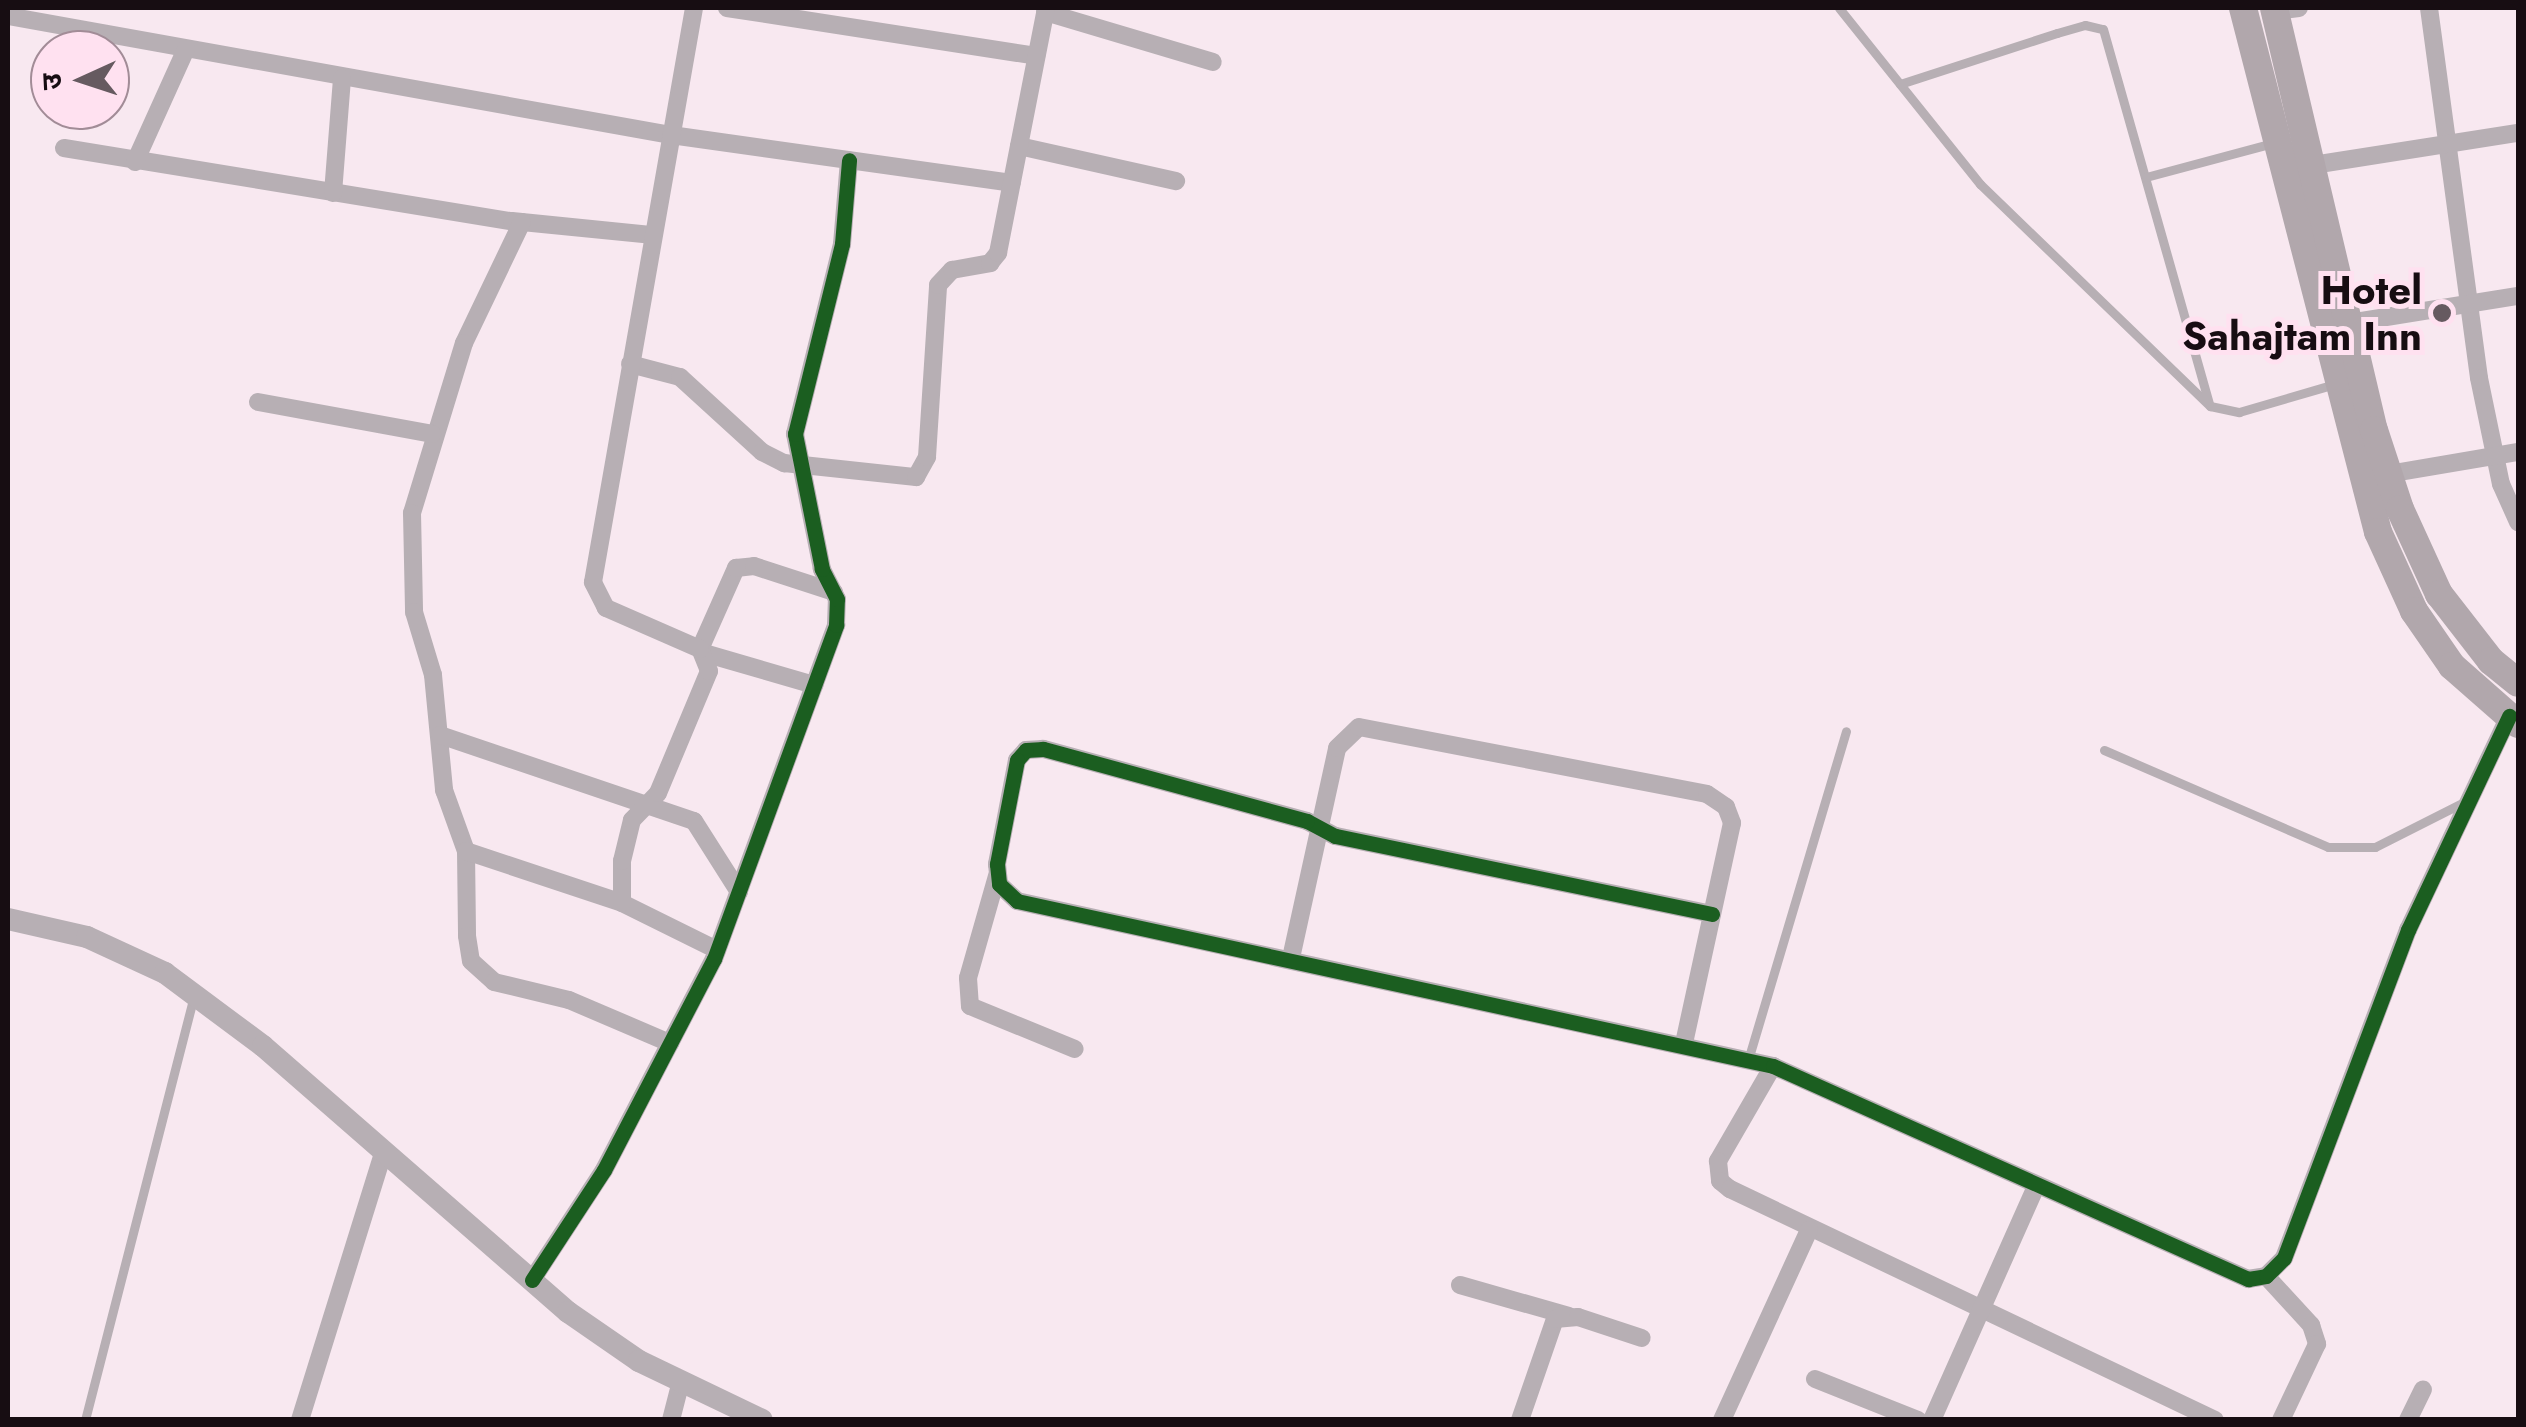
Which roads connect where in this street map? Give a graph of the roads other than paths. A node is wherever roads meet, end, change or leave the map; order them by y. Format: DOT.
graph roads {
  1 [pos="694,8"];
  2 [pos="728,8"];
  3 [pos="1839,8"];
  4 [pos="2243,8"];
  5 [pos="2429,8"];
  6 [pos="2282,9"];
  7 [pos="1045,10"];
  8 [pos="8,16"];
  9 [pos="186,49"];
  10 [pos="1036,56"];
  11 [pos="1213,62"];
  12 [pos="342,78"];
  13 [pos="1900,84"];
  14 [pos="2518,132"];
  15 [pos="671,135"];
  16 [pos="2280,140"];
  17 [pos="2448,144"];
  18 [pos="1019,146"];
  19 [pos="64,148"];
  20 [pos="849,160"];
  21 [pos="134,162"];
  22 [pos="2313,165"];
  23 [pos="2146,177"];
  24 [pos="1176,181"];
  25 [pos="1012,182"];
  26 [pos="333,193"];
  27 [pos="522,222"];
  28 [pos="653,235"];
  29 [pos="2518,296"];
  30 [pos="2470,304"];
  31 [pos="2349,323"];
  32 [pos="630,364"];
  33 [pos="2340,382"];
  34 [pos="258,402"];
  35 [pos="2210,406"];
  36 [pos="432,434"];
  37 [pos="2518,452"];
  38 [pos="2494,456"];
  39 [pos="802,468"];
  40 [pos="2388,474"];
  41 [pos="2518,522"];
  42 [pos="835,592"];
  43 [pos="702,651"];
  44 [pos="2518,683"];
  45 [pos="814,685"];
  46 [pos="2514,720"];
  47 [pos="1846,731"];
  48 [pos="440,734"];
  49 [pos="2104,750"];
  50 [pos="2466,801"];
  51 [pos="646,806"];
  52 [pos="1316,826"];
  53 [pos="466,851"];
  54 [pos="998,876"];
  55 [pos="738,892"];
  56 [pos="622,903"];
  57 [pos="1712,914"];
  58 [pos="8,918"];
  59 [pos="718,950"];
  60 [pos="1291,958"];
  61 [pos="194,995"];
  62 [pos="670,1043"];
  63 [pos="1684,1044"];
  64 [pos="1075,1049"];
  65 [pos="1748,1060"];
  66 [pos="1773,1066"];
  67 [pos="384,1152"];
  68 [pos="2036,1186"];
  69 [pos="1809,1230"];
  70 [pos="2266,1276"];
  71 [pos="532,1280"];
  72 [pos="1460,1285"];
  73 [pos="1981,1310"];
  74 [pos="1569,1316"];
  75 [pos="1642,1338"];
  76 [pos="1815,1379"];
  77 [pos="682,1381"];
  78 [pos="2422,1390"];
  79 [pos="85,1420"];
  80 [pos="300,1420"];
  81 [pos="671,1420"];
  82 [pos="762,1420"];
  83 [pos="1520,1420"];
  84 [pos="1722,1420"];
  85 [pos="1918,1420"];
  86 [pos="1932,1420"];
  87 [pos="2215,1420"];
  88 [pos="2281,1420"];
  89 [pos="2408,1420"];
  1 -- 15 [label="street"];
  2 -- 10 [label="street"];
  3 -- 13 [label="lane"];
  4 -- 16 [label="main road"];
  5 -- 17 [label="street"];
  6 -- 22 [label="main road"];
  7 -- 10 [label="street"];
  7 -- 11 [label="street"];
  8 -- 9 [label="street"];
  9 -- 12 [label="street"];
  9 -- 21 [label="street"];
  10 -- 18 [label="street"];
  12 -- 15 [label="street"];
  12 -- 26 [label="street"];
  13 -- 23 [label="lane"];
  13 -- 35 [label="lane"];
  14 -- 17 [label="street"];
  15 -- 20 [label="street"];
  15 -- 28 [label="street"];
  16 -- 23 [label="lane"];
  16 -- 33 [label="main road"];
  17 -- 22 [label="street"];
  17 -- 30 [label="street"];
  18 -- 24 [label="street"];
  18 -- 25 [label="street"];
  19 -- 21 [label="street"];
  20 -- 25 [label="street"];
  20 -- 39 [label="street"];
  21 -- 26 [label="street"];
  22 -- 31 [label="main road"];
  23 -- 35 [label="lane"];
  25 -- 39 [label="street"];
  26 -- 27 [label="street"];
  27 -- 28 [label="street"];
  27 -- 36 [label="street"];
  28 -- 32 [label="street"];
  29 -- 30 [label="street"];
  30 -- 31 [label="street"];
  30 -- 38 [label="street"];
  31 -- 40 [label="main road"];
  32 -- 39 [label="street"];
  32 -- 43 [label="street"];
  33 -- 35 [label="lane"];
  33 -- 46 [label="main road"];
  34 -- 36 [label="street"];
  36 -- 48 [label="street"];
  37 -- 38 [label="street"];
  38 -- 40 [label="street"];
  38 -- 41 [label="street"];
  39 -- 42 [label="street"];
  40 -- 44 [label="main road"];
  42 -- 43 [label="street"];
  42 -- 45 [label="street"];
  43 -- 45 [label="street"];
  43 -- 51 [label="street"];
  45 -- 55 [label="street"];
  46 -- 50 [label="street"];
  47 -- 65 [label="lane"];
  48 -- 51 [label="street"];
  48 -- 53 [label="street"];
  49 -- 50 [label="lane"];
  50 -- 70 [label="street"];
  51 -- 55 [label="street"];
  51 -- 56 [label="street"];
  52 -- 54 [label="street"];
  52 -- 57 [label="street"];
  52 -- 57 [label="street"];
  52 -- 60 [label="street"];
  53 -- 56 [label="street"];
  53 -- 62 [label="street"];
  54 -- 60 [label="street"];
  54 -- 64 [label="street"];
  55 -- 59 [label="street"];
  56 -- 59 [label="street"];
  57 -- 63 [label="street"];
  58 -- 61 [label="street"];
  59 -- 62 [label="street"];
  60 -- 63 [label="street"];
  61 -- 67 [label="street"];
  61 -- 79 [label="lane"];
  62 -- 71 [label="street"];
  63 -- 65 [label="street"];
  65 -- 66 [label="street"];
  66 -- 68 [label="street"];
  66 -- 69 [label="street"];
  67 -- 71 [label="street"];
  67 -- 80 [label="street"];
  68 -- 70 [label="street"];
  68 -- 73 [label="street"];
  69 -- 73 [label="street"];
  69 -- 84 [label="street"];
  70 -- 88 [label="street"];
  71 -- 77 [label="street"];
  72 -- 74 [label="street"];
  73 -- 86 [label="street"];
  73 -- 87 [label="street"];
  74 -- 75 [label="street"];
  74 -- 83 [label="street"];
  76 -- 85 [label="street"];
  77 -- 81 [label="street"];
  77 -- 82 [label="street"];
  78 -- 89 [label="street"];
}
